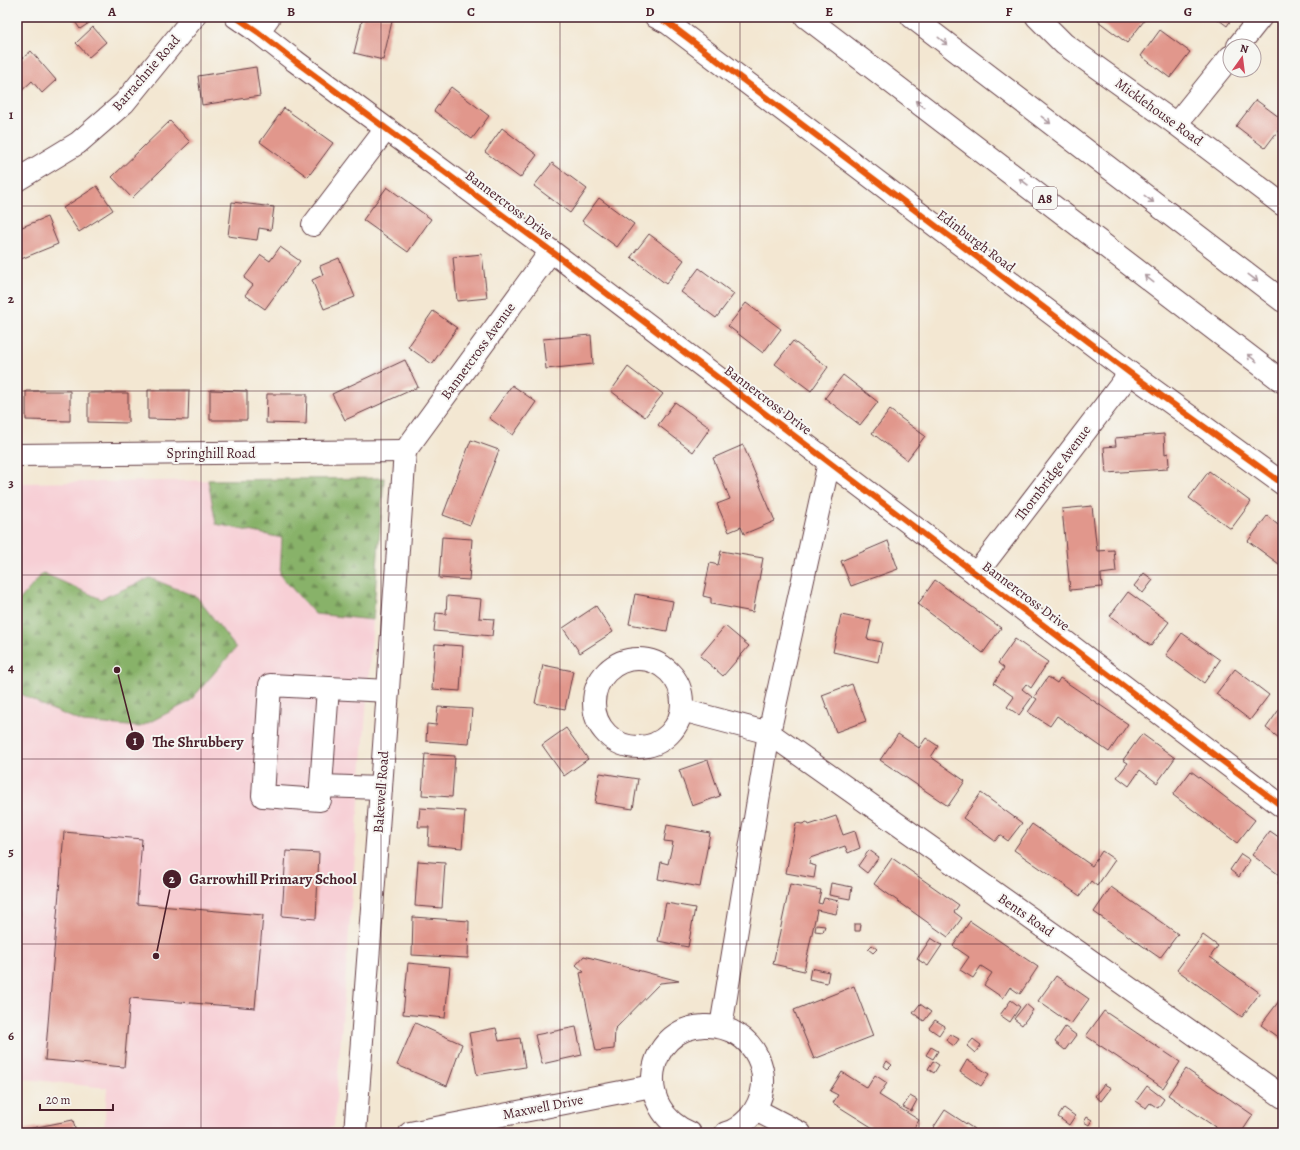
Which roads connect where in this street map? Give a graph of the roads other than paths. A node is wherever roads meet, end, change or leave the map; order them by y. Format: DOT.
graph roads {
  1 [pos="194,17"];
  2 [pos="236,17"];
  3 [pos="656,17"];
  4 [pos="806,17"];
  5 [pos="912,17"];
  6 [pos="1037,17"];
  7 [pos="1262,17"];
  8 [pos="263,24"];
  9 [pos="1245,38"];
  10 [pos="1222,66"];
  11 [pos="1176,124"];
  12 [pos="386,129"];
  13 [pos="17,180"];
  14 [pos="1283,205"];
  15 [pos="313,225"];
  16 [pos="551,251"];
  17 [pos="1283,301"];
  18 [pos="1130,373"];
  19 [pos="1283,382"];
  20 [pos="405,451"];
  21 [pos="17,455"];
  22 [pos="829,462"];
  23 [pos="1283,484"];
  24 [pos="976,574"];
  25 [pos="328,688"];
  26 [pos="388,691"];
  27 [pos="682,710"];
  28 [pos="769,734"];
  29 [pos="321,786"];
  30 [pos="381,788"];
  31 [pos="1283,806"];
  32 [pos="721,1027"];
  33 [pos="652,1086"];
  34 [pos="1283,1097"];
  35 [pos="756,1110"];
  36 [pos="355,1133"];
  37 [pos="410,1133"];
  38 [pos="690,1133"];
  39 [pos="726,1133"];
  40 [pos="800,1133"];
  1 -- 13 [label="street, Barrachnie Road"];
  2 -- 8 [label="street, Bannercross Drive"];
  3 -- 18 [label="street, Edinburgh Road"];
  19 -- 4 [label="street, A8, one-way"];
  5 -- 17 [label="street, one-way"];
  6 -- 11 [label="street, Micklehouse Road"];
  7 -- 9 [label="street"];
  8 -- 12 [label="street, Bannercross Drive"];
  10 -- 11 [label="street"];
  11 -- 14 [label="street, Micklehouse Road"];
  12 -- 15 [label="street"];
  12 -- 16 [label="street, Bannercross Drive"];
  16 -- 20 [label="street, Bannercross Avenue"];
  16 -- 22 [label="street, Bannercross Drive"];
  18 -- 23 [label="street, Edinburgh Road"];
  18 -- 24 [label="street, Thornbridge Avenue"];
  20 -- 21 [label="street, Springhill Road"];
  20 -- 26 [label="street, Bakewell Road"];
  22 -- 24 [label="street, Bannercross Drive"];
  22 -- 28 [label="street"];
  24 -- 31 [label="street, Bannercross Drive"];
  25 -- 26 [label="street"];
  25 -- 29 [label="street"];
  25 -- 29 [label="street"];
  26 -- 30 [label="street, Bakewell Road"];
  27 -- 27 [label="street"];
  27 -- 28 [label="street, Bents Road"];
  28 -- 32 [label="street"];
  28 -- 34 [label="street, Bents Road"];
  29 -- 30 [label="street"];
  30 -- 36 [label="street, Bakewell Road"];
  32 -- 33 [label="street"];
  32 -- 35 [label="street"];
  33 -- 37 [label="street, Maxwell Drive"];
  33 -- 38 [label="street"];
  35 -- 39 [label="street"];
  35 -- 40 [label="street"];
}
